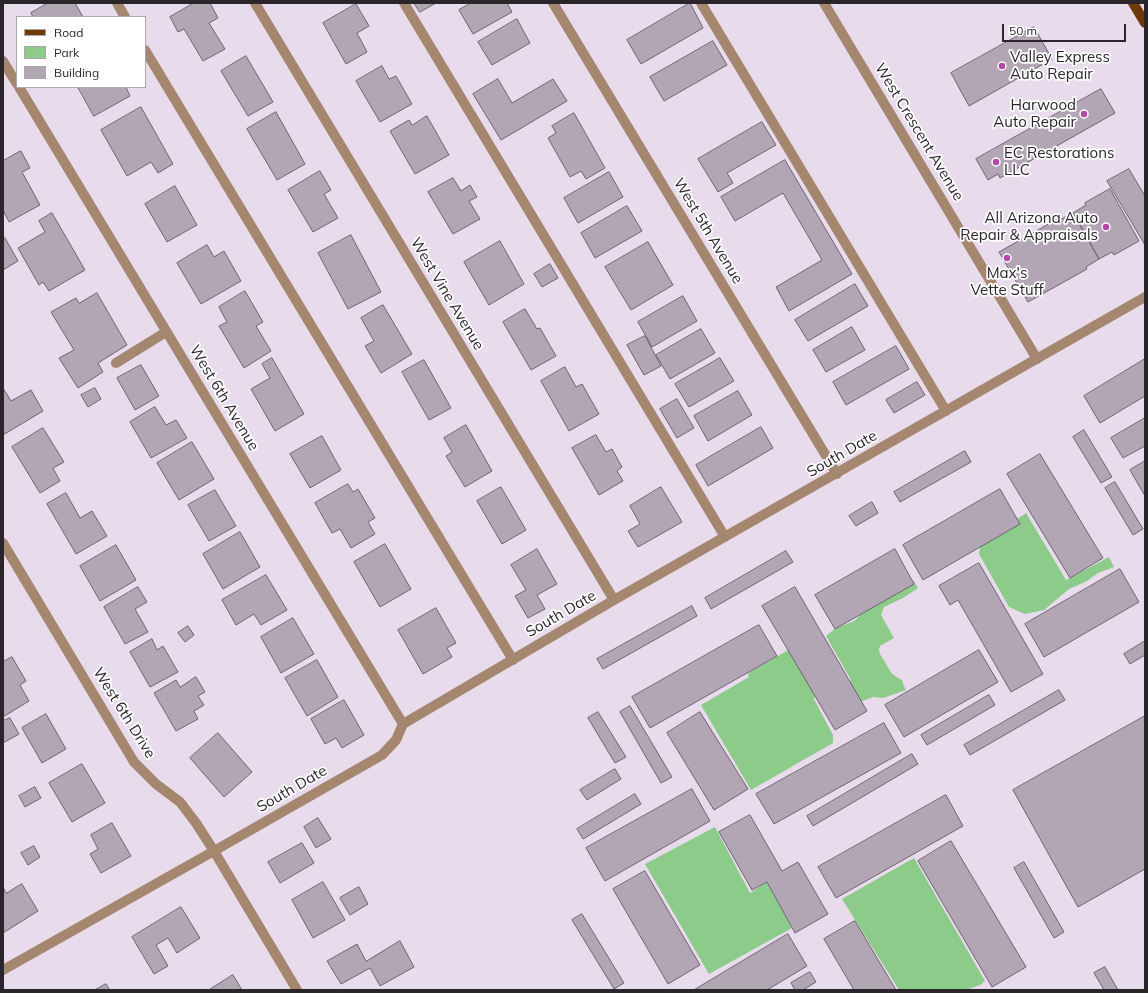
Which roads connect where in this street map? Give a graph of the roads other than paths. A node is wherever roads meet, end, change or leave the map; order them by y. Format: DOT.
graph roads {
  1 [pos="116,3"];
  2 [pos="255,3"];
  3 [pos="404,3"];
  4 [pos="553,3"];
  5 [pos="701,3"];
  6 [pos="824,3"];
  7 [pos="1133,3"];
  8 [pos="124,16"];
  9 [pos="1145,23"];
  10 [pos="146,52"];
  11 [pos="3,60"];
  12 [pos="16,82"];
  13 [pos="20,88"];
  14 [pos="1145,297"];
  15 [pos="166,332"];
  16 [pos="1037,359"];
  17 [pos="116,363"];
  18 [pos="946,411"];
  19 [pos="837,474"];
  20 [pos="725,537"];
  21 [pos="3,543"];
  22 [pos="614,600"];
  23 [pos="513,660"];
  24 [pos="403,724"];
  25 [pos="214,851"];
  26 [pos="3,970"];
  27 [pos="297,990"];
  1 -- 8 [label="street"];
  2 -- 22 [label="street, West Vine Avenue"];
  3 -- 20 [label="street"];
  4 -- 19 [label="street, West 5th Avenue"];
  5 -- 18 [label="street"];
  6 -- 16 [label="street, West Crescent Avenue"];
  7 -- 9 [label="main road"];
  10 -- 23 [label="street"];
  11 -- 12 [label="street"];
  13 -- 15 [label="street, West 6th Avenue"];
  14 -- 16 [label="street, South Date"];
  15 -- 17 [label="street"];
  15 -- 24 [label="street, West 6th Avenue"];
  16 -- 18 [label="street, South Date"];
  18 -- 19 [label="street, South Date"];
  19 -- 20 [label="street, South Date"];
  20 -- 22 [label="street, South Date"];
  21 -- 25 [label="street, West 6th Drive"];
  22 -- 23 [label="street, South Date"];
  23 -- 24 [label="street, South Date"];
  24 -- 25 [label="street, South Date"];
  25 -- 26 [label="street, South Date"];
  25 -- 27 [label="street, West 6th Drive"];
}
